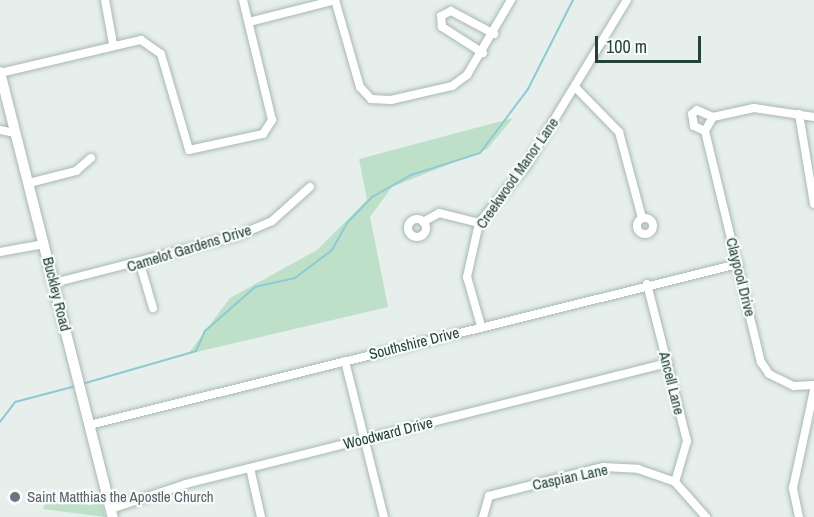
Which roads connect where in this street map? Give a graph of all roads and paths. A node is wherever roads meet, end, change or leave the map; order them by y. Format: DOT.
graph roads {
  1 [pos="105,0"];
  2 [pos="243,0"];
  3 [pos="511,0"];
  4 [pos="627,0"];
  5 [pos="249,22"];
  6 [pos="494,34"];
  7 [pos="113,44"];
  8 [pos="483,53"];
  9 [pos="0,73"];
  10 [pos="576,88"];
  11 [pos="799,114"];
  12 [pos="713,117"];
  13 [pos="814,117"];
  14 [pos="0,130"];
  15 [pos="705,132"];
  16 [pos="16,133"];
  17 [pos="91,158"];
  18 [pos="28,183"];
  19 [pos="310,187"];
  20 [pos="814,204"];
  21 [pos="642,218"];
  22 [pos="423,222"];
  23 [pos="479,224"];
  24 [pos="44,244"];
  25 [pos="0,252"];
  26 [pos="140,264"];
  27 [pos="738,264"];
  28 [pos="54,283"];
  29 [pos="647,284"];
  30 [pos="153,308"];
  31 [pos="481,326"];
  32 [pos="345,361"];
  33 [pos="668,363"];
  34 [pos="814,387"];
  35 [pos="90,425"];
  36 [pos="363,438"];
  37 [pos="250,468"];
  38 [pos="675,482"];
  39 [pos="112,513"];
  40 [pos="261,517"];
  41 [pos="384,517"];
  42 [pos="483,517"];
  43 [pos="706,517"];
  44 [pos="799,517"];
  1 -- 7 [label="street"];
  2 -- 5 [label="street"];
  3 -- 6 [label="street"];
  4 -- 10 [label="street, Creekwood Manor Lane"];
  5 -- 7 [label="street"];
  5 -- 8 [label="street"];
  6 -- 8 [label="street"];
  6 -- 8 [label="street"];
  7 -- 9 [label="street"];
  9 -- 16 [label="street, Buckley Road"];
  10 -- 21 [label="street"];
  10 -- 23 [label="street, Creekwood Manor Lane"];
  11 -- 12 [label="street, Claypool Drive"];
  11 -- 13 [label="street, Claypool Drive"];
  11 -- 20 [label="street"];
  12 -- 15 [label="street"];
  12 -- 15 [label="street, Claypool Drive"];
  14 -- 16 [label="street"];
  15 -- 27 [label="street, Claypool Drive"];
  16 -- 18 [label="street, Buckley Road"];
  17 -- 18 [label="street"];
  18 -- 24 [label="street, Buckley Road"];
  19 -- 26 [label="street, Camelot Gardens Drive"];
  22 -- 23 [label="street"];
  23 -- 31 [label="street, Creekwood Manor Lane"];
  24 -- 25 [label="street"];
  24 -- 28 [label="street, Buckley Road"];
  26 -- 28 [label="street, Camelot Gardens Drive"];
  26 -- 30 [label="street"];
  27 -- 29 [label="street, Southshire Drive"];
  27 -- 34 [label="street, Claypool Drive"];
  28 -- 35 [label="street, Buckley Road"];
  29 -- 31 [label="street, Southshire Drive"];
  29 -- 33 [label="street, Ancell Lane"];
  31 -- 32 [label="street, Southshire Drive"];
  32 -- 35 [label="street, Southshire Drive"];
  32 -- 36 [label="street"];
  33 -- 36 [label="street, Woodward Drive"];
  33 -- 38 [label="street, Ancell Lane"];
  34 -- 44 [label="street"];
  35 -- 39 [label="street, Buckley Road"];
  36 -- 37 [label="street, Woodward Drive"];
  36 -- 41 [label="street"];
  37 -- 39 [label="street, Woodward Drive"];
  37 -- 40 [label="street"];
  38 -- 42 [label="street, Caspian Lane"];
  38 -- 43 [label="street, Caspian Lane"];
}
